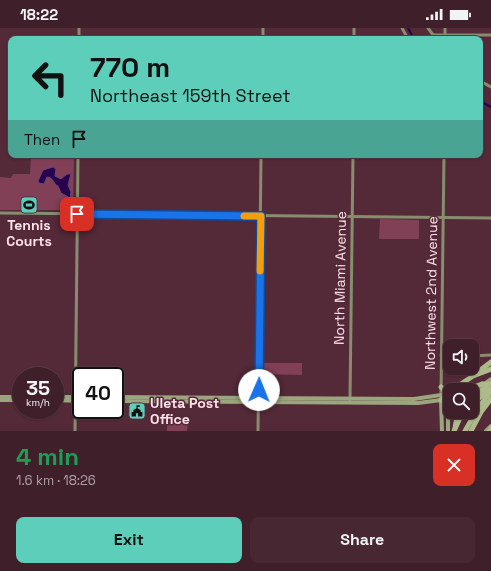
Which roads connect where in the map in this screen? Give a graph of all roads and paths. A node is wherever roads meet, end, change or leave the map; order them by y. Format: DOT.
graph roads {
  1 [pos="428,28"];
  2 [pos="433,35"];
  3 [pos="491,35"];
  4 [pos="439,36"];
  5 [pos="468,36"];
  6 [pos="78,158"];
  7 [pos="261,158"];
  8 [pos="352,158"];
  9 [pos="444,158"];
  10 [pos="0,213"];
  11 [pos="77,214"];
  12 [pos="261,216"];
  13 [pos="352,217"];
  14 [pos="443,218"];
  15 [pos="491,218"];
  16 [pos="441,355"];
  17 [pos="491,355"];
  18 [pos="479,356"];
  19 [pos="491,362"];
  20 [pos="78,367"];
  21 [pos="491,370"];
  22 [pos="473,376"];
  23 [pos="491,379"];
  24 [pos="462,383"];
  25 [pos="468,383"];
  26 [pos="491,384"];
  27 [pos="479,385"];
  28 [pos="441,388"];
  29 [pos="479,388"];
  30 [pos="491,388"];
  31 [pos="491,391"];
  32 [pos="479,392"];
  33 [pos="0,396"];
  34 [pos="12,396"];
  35 [pos="124,398"];
  36 [pos="441,398"];
  37 [pos="479,398"];
  38 [pos="491,398"];
  39 [pos="124,399"];
  40 [pos="213,399"];
  41 [pos="306,399"];
  42 [pos="395,399"];
  43 [pos="0,400"];
  44 [pos="12,400"];
  45 [pos="166,400"];
  46 [pos="259,400"];
  47 [pos="350,400"];
  48 [pos="390,402"];
  49 [pos="421,402"];
  50 [pos="431,402"];
  51 [pos="441,407"];
  52 [pos="76,419"];
  53 [pos="450,419"];
  54 [pos="456,419"];
  55 [pos="460,419"];
  56 [pos="449,424"];
  57 [pos="491,426"];
  58 [pos="75,431"];
  59 [pos="258,431"];
  60 [pos="442,431"];
  61 [pos="448,431"];
  62 [pos="455,431"];
  63 [pos="465,431"];
  64 [pos="472,431"];
  65 [pos="486,431"];
  1 -- 2 [label="street"];
  2 -- 4 [label="street"];
  3 -- 5 [label="street"];
  6 -- 11 [label="street"];
  7 -- 12 [label="street"];
  8 -- 13 [label="street, North Miami Avenue"];
  9 -- 14 [label="street, Northwest 2nd Avenue"];
  10 -- 11 [label="street"];
  11 -- 12 [label="street"];
  11 -- 20 [label="street"];
  12 -- 13 [label="street"];
  12 -- 46 [label="street"];
  13 -- 14 [label="street"];
  13 -- 47 [label="street, North Miami Avenue"];
  14 -- 15 [label="street"];
  14 -- 16 [label="street, Northwest 2nd Avenue"];
  16 -- 28 [label="street, Northwest 2nd Avenue"];
  17 -- 18 [label="street"];
  19 -- 22 [label="highway"];
  21 -- 22 [label="highway"];
  21 -- 25 [label="highway"];
  22 -- 24 [label="highway"];
  23 -- 29 [label="main road"];
  26 -- 27 [label="highway, bridge"];
  26 -- 32 [label="highway"];
  28 -- 36 [label="street, Northwest 2nd Avenue"];
  30 -- 37 [label="highway"];
  31 -- 63 [label="highway"];
  33 -- 34 [label="main road"];
  35 -- 45 [label="main road"];
  36 -- 42 [label="main road"];
  36 -- 49 [label="main road"];
  36 -- 50 [label="main road"];
  36 -- 51 [label="main road, Northwest 2nd Avenue"];
  36 -- 56 [label="main road"];
  38 -- 64 [label="highway"];
  39 -- 45 [label="main road"];
  40 -- 45 [label="main road"];
  40 -- 45 [label="main road"];
  40 -- 46 [label="main road"];
  40 -- 46 [label="main road"];
  41 -- 46 [label="main road"];
  41 -- 46 [label="main road"];
  41 -- 47 [label="main road"];
  42 -- 47 [label="main road"];
  42 -- 48 [label="main road"];
  43 -- 44 [label="main road"];
  46 -- 59 [label="street"];
  47 -- 48 [label="main road"];
  48 -- 49 [label="main road"];
  49 -- 50 [label="main road"];
  50 -- 51 [label="main road"];
  51 -- 60 [label="main road, Northwest 2nd Avenue"];
  52 -- 58 [label="street"];
  53 -- 56 [label="main road"];
  54 -- 62 [label="highway"];
  55 -- 62 [label="highway, bridge"];
  56 -- 61 [label="main road"];
  57 -- 65 [label="main road"];
}
